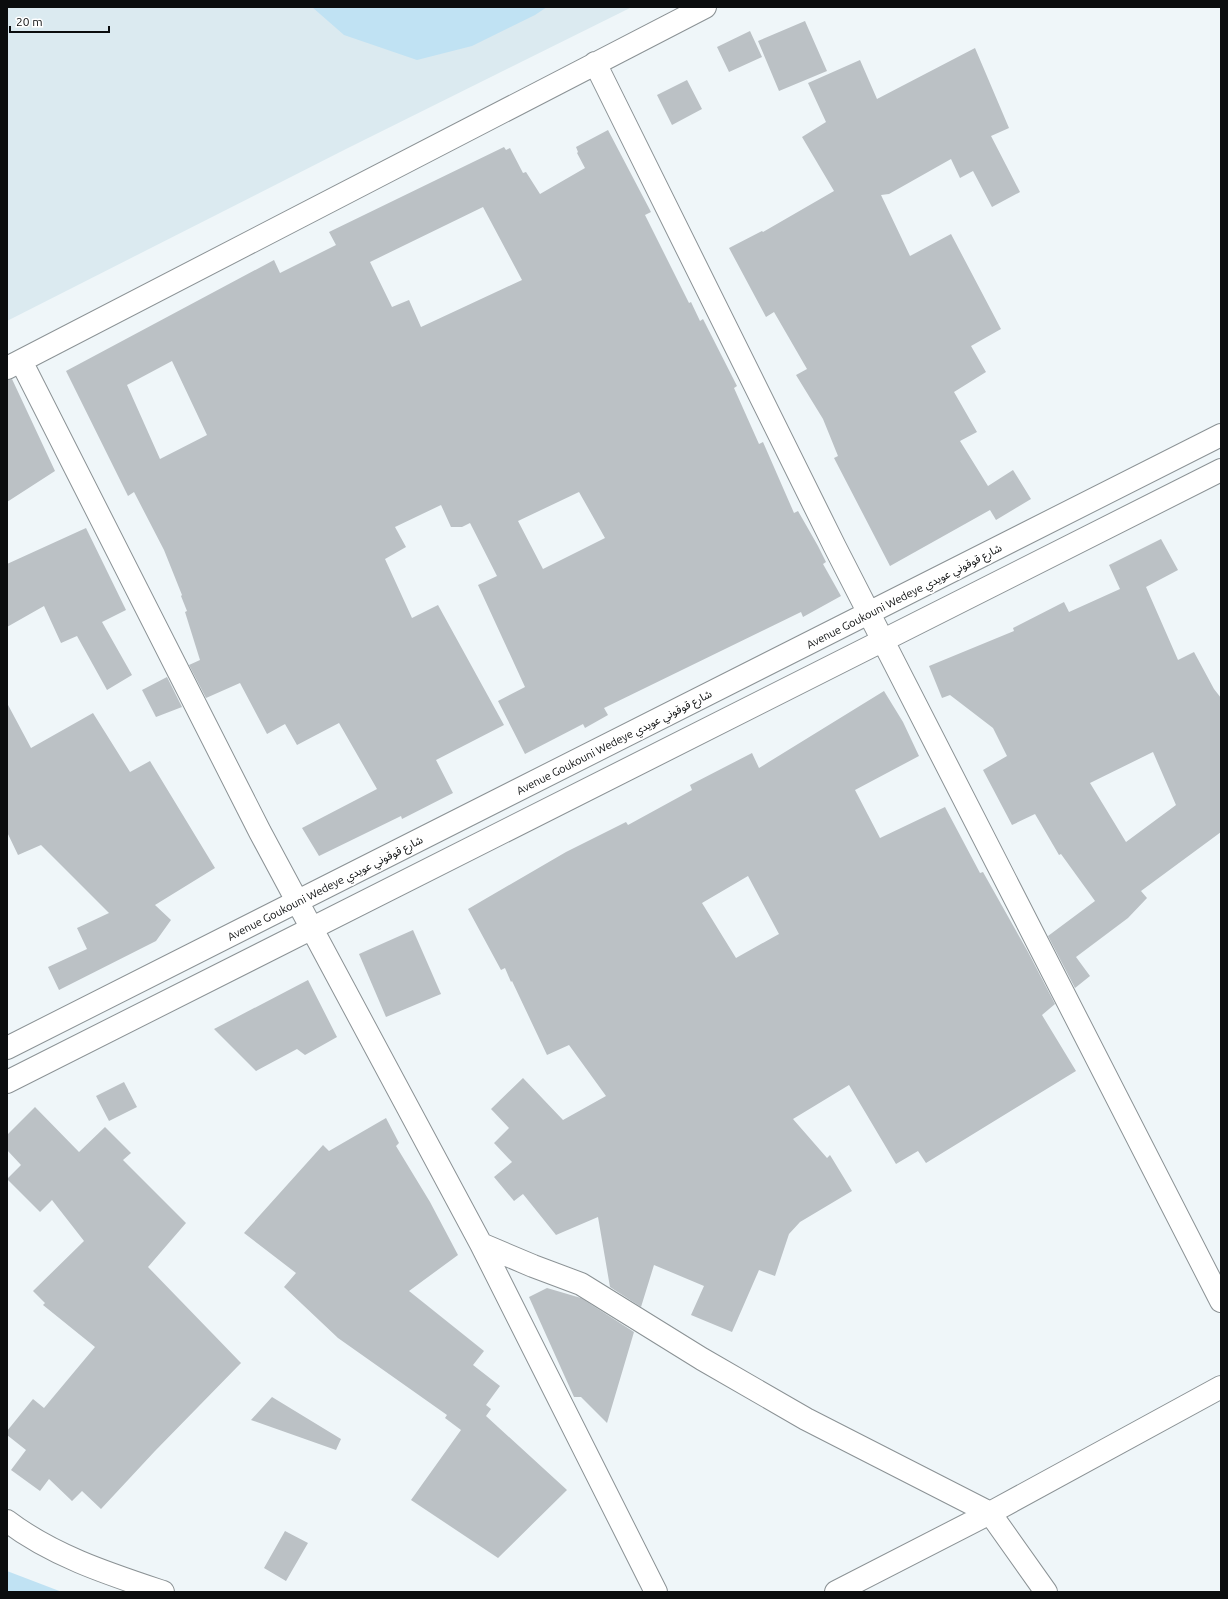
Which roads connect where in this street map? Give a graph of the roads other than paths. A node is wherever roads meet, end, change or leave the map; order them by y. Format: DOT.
graph roads {
  1 [pos="705,7"];
  2 [pos="595,63"];
  3 [pos="14,365"];
  4 [pos="1221,435"];
  5 [pos="1221,470"];
  6 [pos="870,614"];
  7 [pos="883,639"];
  8 [pos="298,901"];
  9 [pos="311,929"];
  10 [pos="7,1048"];
  11 [pos="7,1082"];
  12 [pos="481,1244"];
  13 [pos="1221,1300"];
  14 [pos="1221,1387"];
  15 [pos="990,1513"];
  16 [pos="7,1521"];
  17 [pos="163,1592"];
  18 [pos="656,1592"];
  19 [pos="836,1592"];
  20 [pos="1046,1592"];
  1 -- 2 [label="street"];
  2 -- 3 [label="street"];
  2 -- 6 [label="street"];
  3 -- 8 [label="street"];
  4 -- 6 [label="street, Avenue Goukouni Wedeye شارع قوقوني عويدي"];
  5 -- 7 [label="street"];
  6 -- 7 [label="street"];
  6 -- 8 [label="street, Avenue Goukouni Wedeye شارع قوقوني عويدي"];
  7 -- 9 [label="street"];
  7 -- 13 [label="street"];
  8 -- 9 [label="street"];
  8 -- 10 [label="street, Avenue Goukouni Wedeye شارع قوقوني عويدي"];
  9 -- 11 [label="street"];
  9 -- 12 [label="street"];
  12 -- 15 [label="street"];
  12 -- 18 [label="street"];
  14 -- 15 [label="street"];
  15 -- 19 [label="street"];
  15 -- 20 [label="street"];
  16 -- 17 [label="street"];
}
